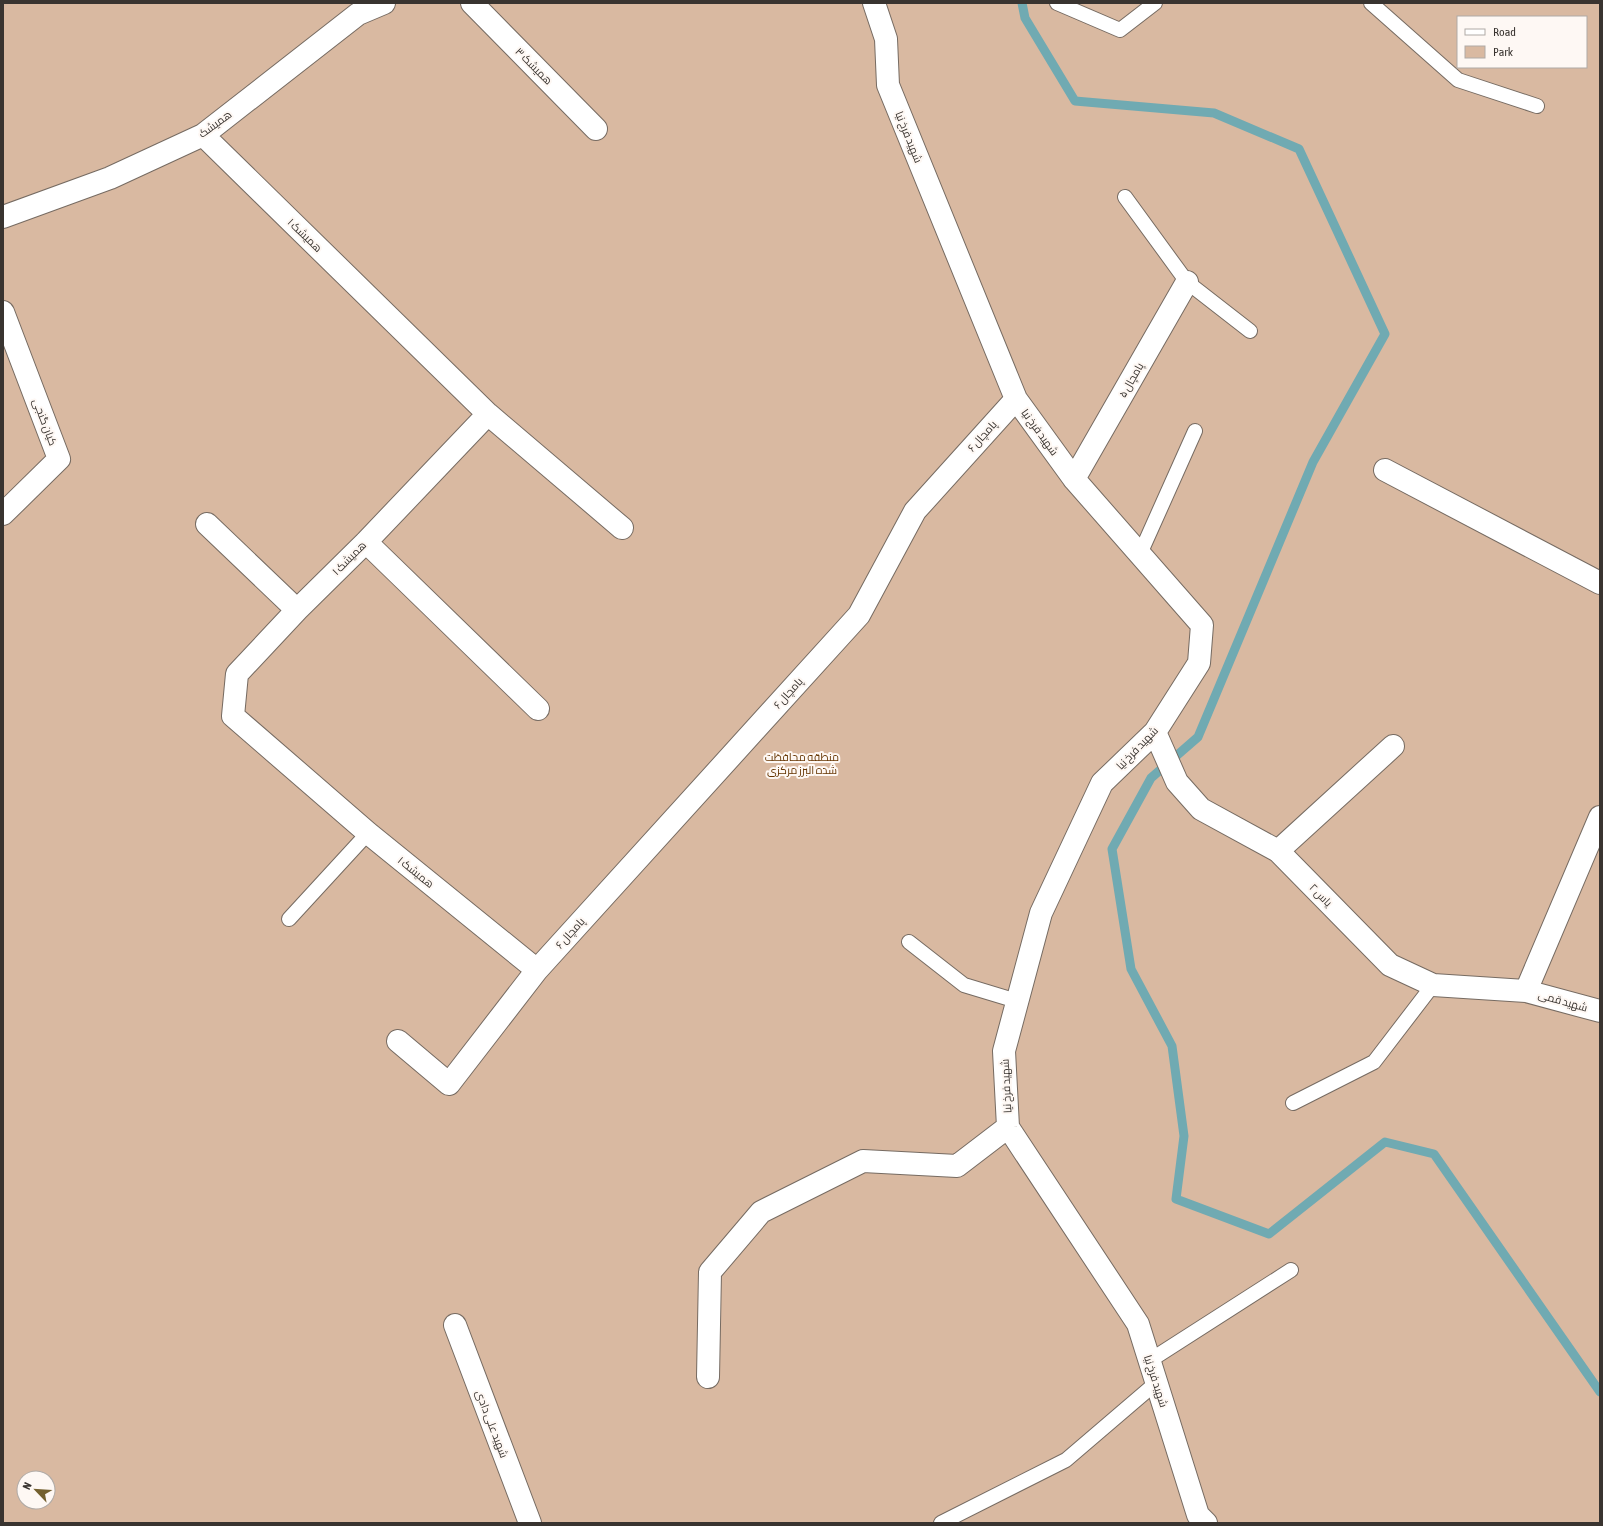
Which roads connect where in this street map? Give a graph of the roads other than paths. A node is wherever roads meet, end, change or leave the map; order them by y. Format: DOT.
graph roads {
  1 [pos="384,3"];
  2 [pos="472,3"];
  3 [pos="874,3"];
  4 [pos="1057,3"];
  5 [pos="1155,3"];
  6 [pos="1371,3"];
  7 [pos="354,8"];
  8 [pos="1537,106"];
  9 [pos="596,129"];
  10 [pos="203,134"];
  11 [pos="1124,197"];
  12 [pos="3,217"];
  13 [pos="1187,282"];
  14 [pos="3,312"];
  15 [pos="1250,330"];
  16 [pos="1016,399"];
  17 [pos="488,414"];
  18 [pos="1196,431"];
  19 [pos="1385,470"];
  20 [pos="1074,479"];
  21 [pos="3,514"];
  22 [pos="206,524"];
  23 [pos="622,528"];
  24 [pos="366,542"];
  25 [pos="1140,554"];
  26 [pos="1600,583"];
  27 [pos="297,610"];
  28 [pos="538,709"];
  29 [pos="1159,741"];
  30 [pos="1393,746"];
  31 [pos="1600,817"];
  32 [pos="368,833"];
  33 [pos="1278,851"];
  34 [pos="289,919"];
  35 [pos="908,942"];
  36 [pos="536,970"];
  37 [pos="1433,985"];
  38 [pos="1526,991"];
  39 [pos="1017,1001"];
  40 [pos="1600,1011"];
  41 [pos="398,1041"];
  42 [pos="1293,1102"];
  43 [pos="1008,1127"];
  44 [pos="1291,1270"];
  45 [pos="455,1325"];
  46 [pos="1149,1361"];
  47 [pos="708,1377"];
  48 [pos="1156,1383"];
  49 [pos="530,1523"];
  50 [pos="941,1523"];
  51 [pos="1206,1523"];
  1 -- 7 [label="street, همیشک"];
  2 -- 9 [label="street, همیشک ۳"];
  3 -- 16 [label="street, شهید فرخ نیا"];
  4 -- 5 [label="lane"];
  6 -- 8 [label="lane"];
  7 -- 10 [label="street, همیشک"];
  10 -- 12 [label="street, همیشک"];
  10 -- 17 [label="street, همیشک ۱"];
  11 -- 13 [label="lane"];
  13 -- 15 [label="lane"];
  13 -- 20 [label="street, پامچال ۵"];
  14 -- 21 [label="street, کیان گنجی"];
  16 -- 20 [label="street, شهید فرخ نیا"];
  16 -- 36 [label="street, پامچال ۶"];
  17 -- 23 [label="street"];
  17 -- 24 [label="street, همیشک ۱"];
  18 -- 25 [label="lane"];
  19 -- 26 [label="street"];
  20 -- 25 [label="street, شهید فرخ نیا"];
  22 -- 27 [label="street"];
  24 -- 27 [label="street, همیشک ۱"];
  24 -- 28 [label="street"];
  25 -- 29 [label="street, شهید فرخ نیا"];
  27 -- 32 [label="street, همیشک ۱"];
  29 -- 33 [label="street, یاس ۲"];
  29 -- 39 [label="street, شهید فرخ نیا"];
  30 -- 33 [label="street"];
  31 -- 38 [label="street"];
  32 -- 34 [label="lane"];
  32 -- 36 [label="street, همیشک ۱"];
  33 -- 37 [label="street, یاس ۲"];
  35 -- 39 [label="lane"];
  36 -- 41 [label="street, پامچال ۶"];
  37 -- 38 [label="street, یاس ۲"];
  37 -- 42 [label="lane"];
  38 -- 40 [label="street, شهید قمی"];
  39 -- 43 [label="street, شهید فرخ نیا"];
  43 -- 46 [label="street, شهید فرخ نیا"];
  43 -- 47 [label="street"];
  44 -- 46 [label="lane"];
  45 -- 49 [label="street, شهید علی دادی"];
  46 -- 48 [label="street, شهید فرخ نیا"];
  48 -- 50 [label="lane"];
  48 -- 51 [label="street, شهید فرخ نیا"];
}
